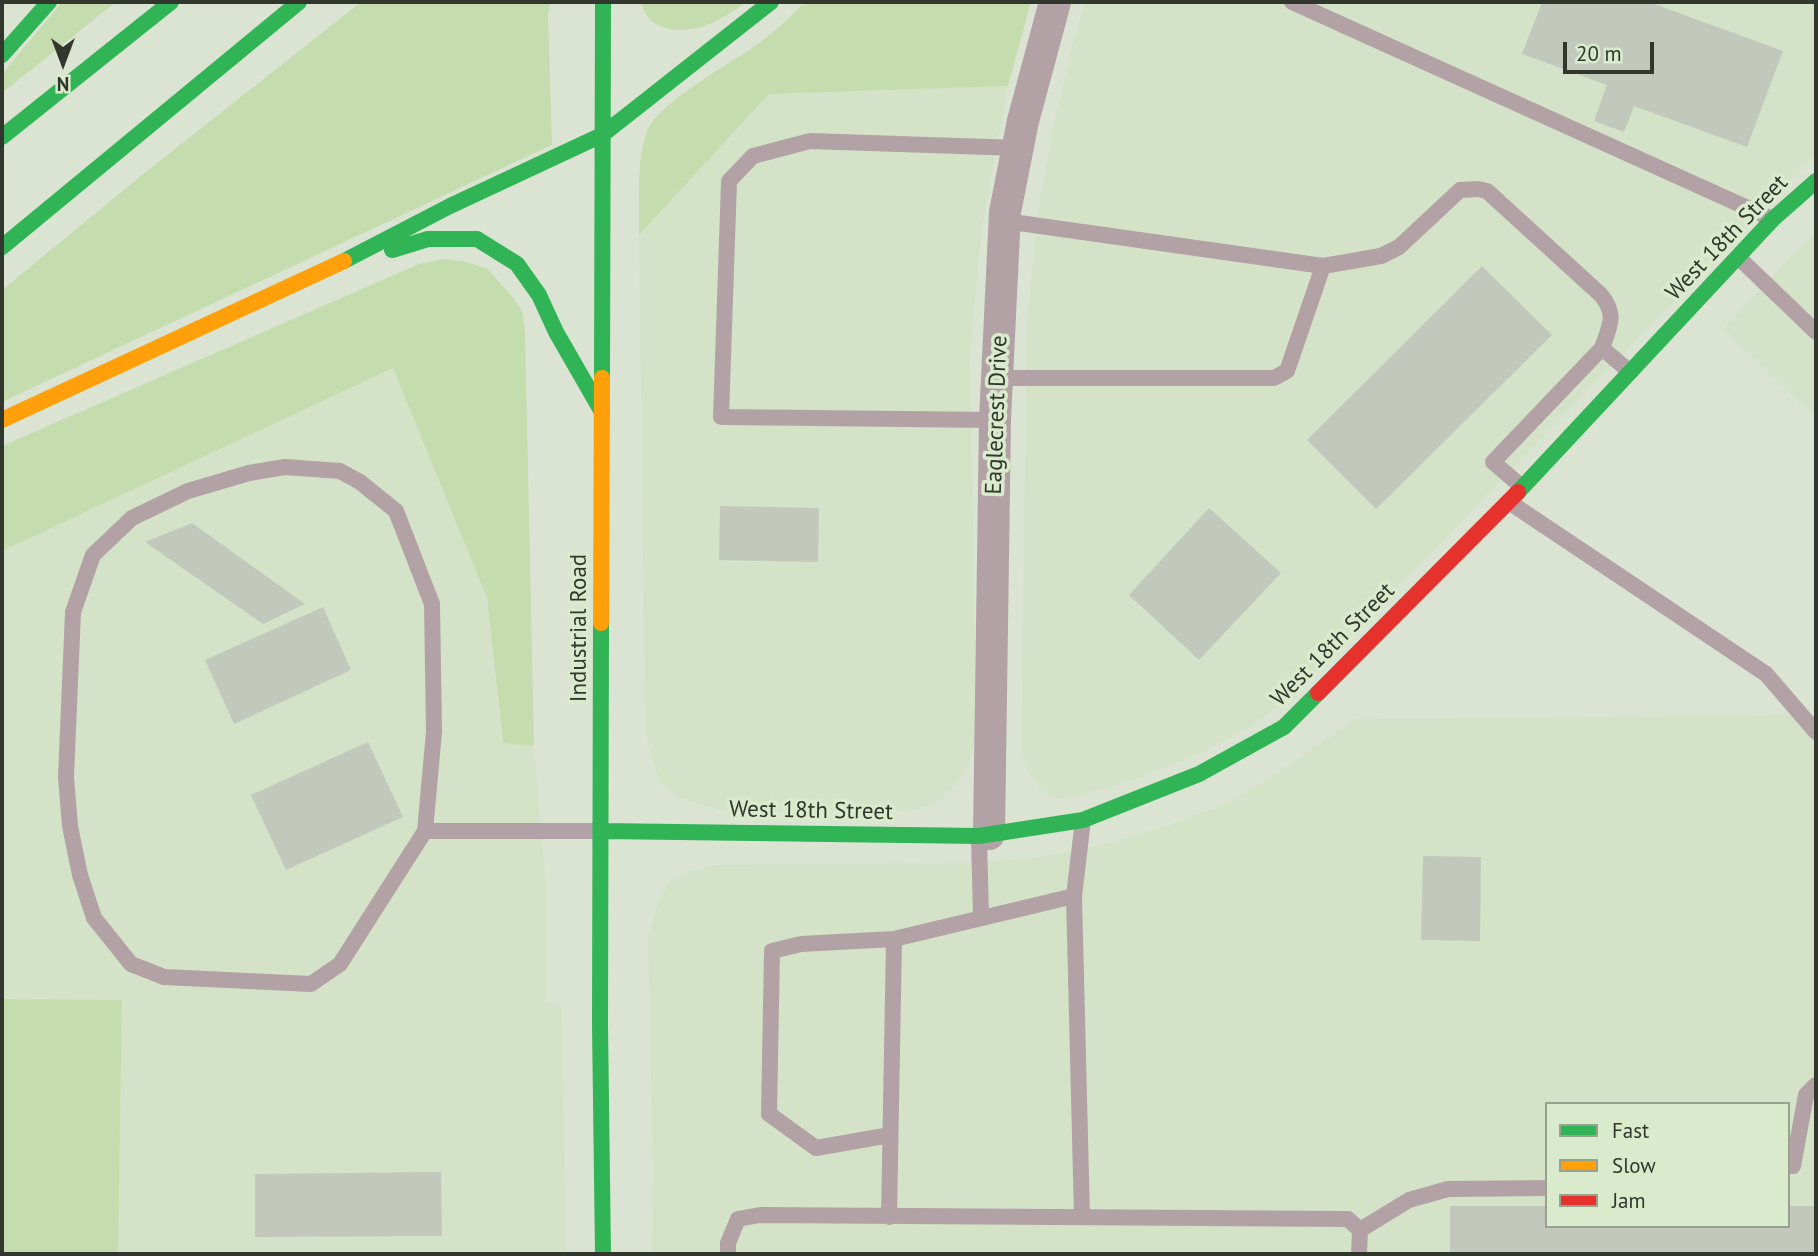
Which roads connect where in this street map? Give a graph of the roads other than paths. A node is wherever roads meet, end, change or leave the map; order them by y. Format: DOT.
graph roads {
  1 [pos="49,2"];
  2 [pos="171,2"];
  3 [pos="299,2"];
  4 [pos="603,2"];
  5 [pos="771,2"];
  6 [pos="1055,2"];
  7 [pos="1292,2"];
  8 [pos="2,55"];
  9 [pos="602,135"];
  10 [pos="2,137"];
  11 [pos="1018,148"];
  12 [pos="1816,181"];
  13 [pos="1773,219"];
  14 [pos="1005,221"];
  15 [pos="2,247"];
  16 [pos="1738,257"];
  17 [pos="1323,266"];
  18 [pos="333,267"];
  19 [pos="1816,332"];
  20 [pos="1602,348"];
  21 [pos="1630,372"];
  22 [pos="998,378"];
  23 [pos="602,412"];
  24 [pos="2,420"];
  25 [pos="995,420"];
  26 [pos="1522,487"];
  27 [pos="1509,502"];
  28 [pos="1816,732"];
  29 [pos="1083,820"];
  30 [pos="425,831"];
  31 [pos="602,831"];
  32 [pos="984,835"];
  33 [pos="1074,896"];
  34 [pos="981,918"];
  35 [pos="894,939"];
  36 [pos="1816,1085"];
  37 [pos="890,1135"];
  38 [pos="1790,1166"];
  39 [pos="1545,1188"];
  40 [pos="889,1217"];
  41 [pos="1082,1217"];
  42 [pos="1360,1230"];
  43 [pos="603,1254"];
  44 [pos="728,1254"];
  45 [pos="1359,1254"];
  1 -- 8 [label="main road"];
  2 -- 10 [label="main road"];
  3 -- 15 [label="main road"];
  4 -- 9 [label="main road, Industrial Road"];
  5 -- 9 [label="main road"];
  6 -- 11 [label="street, Eaglecrest Drive"];
  7 -- 13 [label="lane"];
  9 -- 18 [label="main road"];
  9 -- 23 [label="main road, Industrial Road"];
  11 -- 14 [label="street, Eaglecrest Drive"];
  11 -- 25 [label="lane"];
  12 -- 13 [label="main road, West 18th Street"];
  13 -- 16 [label="main road, West 18th Street"];
  14 -- 17 [label="lane"];
  14 -- 22 [label="street, Eaglecrest Drive"];
  16 -- 19 [label="lane"];
  16 -- 21 [label="main road, West 18th Street"];
  17 -- 20 [label="lane"];
  17 -- 22 [label="lane"];
  18 -- 23 [label="main road"];
  18 -- 24 [label="main road"];
  20 -- 21 [label="lane"];
  20 -- 26 [label="lane"];
  21 -- 26 [label="main road, West 18th Street"];
  22 -- 25 [label="street, Eaglecrest Drive"];
  23 -- 31 [label="main road, Industrial Road"];
  25 -- 32 [label="street, Eaglecrest Drive"];
  26 -- 27 [label="main road, West 18th Street"];
  27 -- 28 [label="lane"];
  27 -- 29 [label="main road, West 18th Street"];
  29 -- 32 [label="main road, West 18th Street"];
  29 -- 33 [label="lane"];
  30 -- 30 [label="lane"];
  30 -- 31 [label="lane"];
  31 -- 32 [label="main road, West 18th Street"];
  31 -- 43 [label="main road, Industrial Road"];
  32 -- 34 [label="lane"];
  33 -- 34 [label="lane"];
  33 -- 41 [label="lane"];
  34 -- 35 [label="lane"];
  35 -- 37 [label="lane"];
  35 -- 37 [label="lane"];
  36 -- 38 [label="lane"];
  37 -- 40 [label="lane"];
  39 -- 42 [label="lane"];
  40 -- 41 [label="lane"];
  40 -- 44 [label="lane"];
  41 -- 42 [label="lane"];
  42 -- 45 [label="lane"];
}
